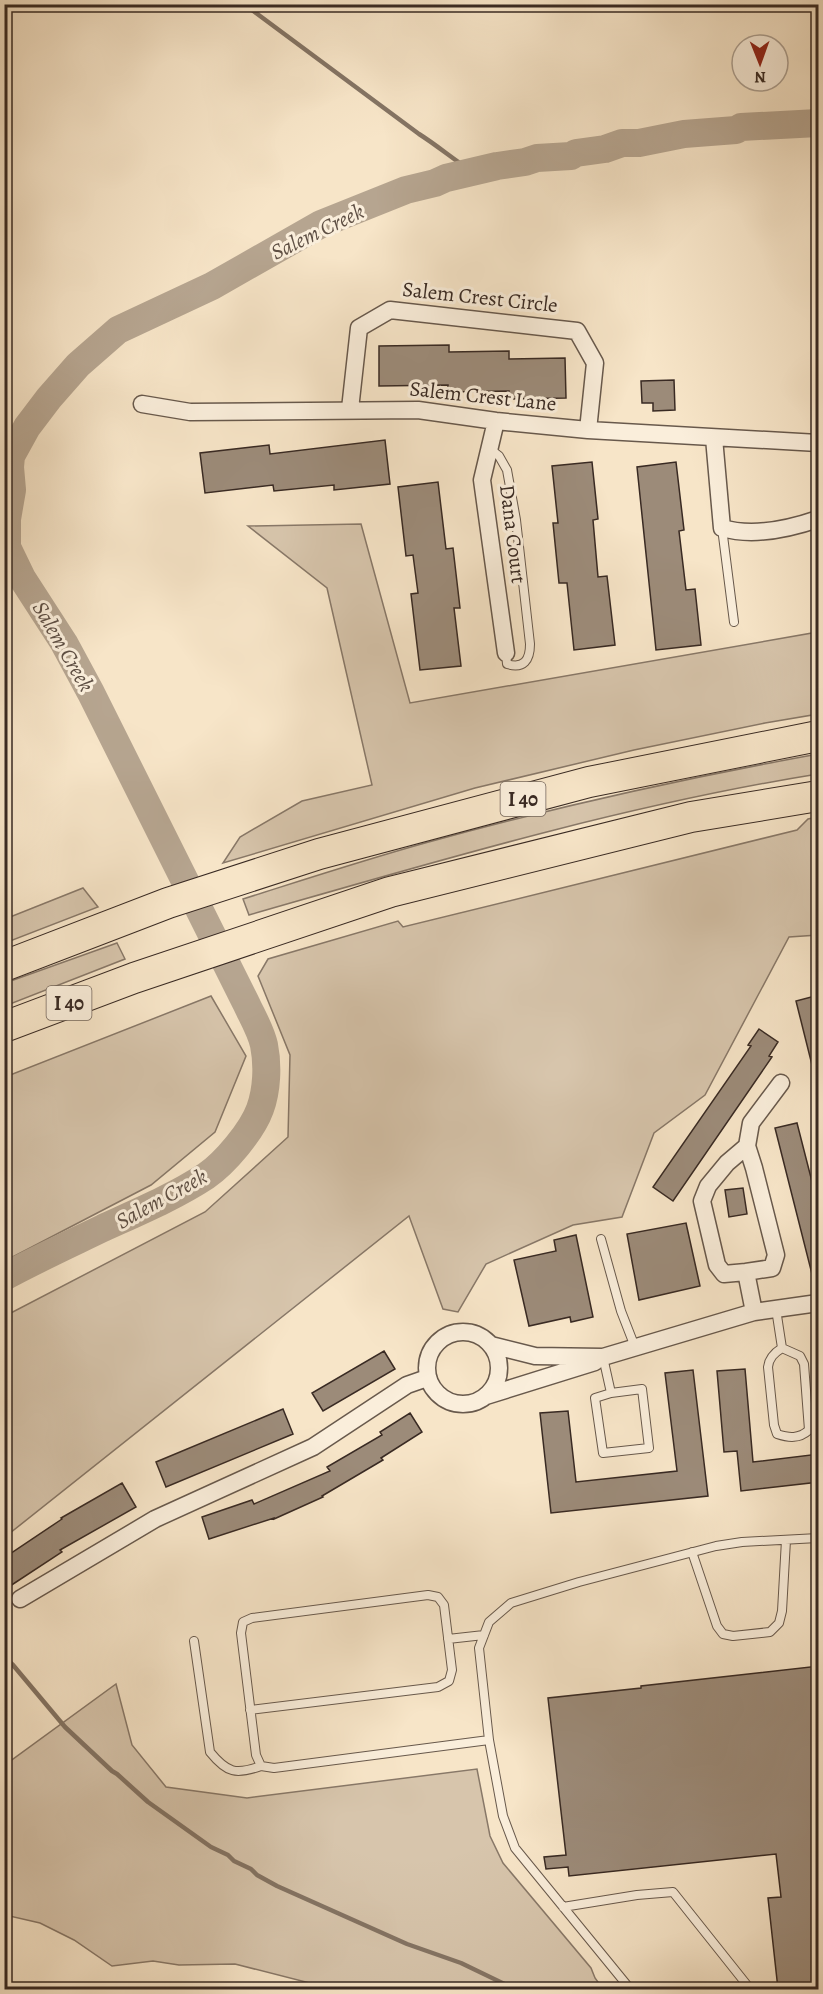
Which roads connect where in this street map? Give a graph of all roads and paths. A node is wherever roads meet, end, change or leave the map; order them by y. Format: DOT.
graph roads {
  1 [pos="142,404"];
  2 [pos="350,409"];
  3 [pos="496,421"];
  4 [pos="588,430"];
  5 [pos="714,438"];
  6 [pos="819,443"];
  7 [pos="489,449"];
  8 [pos="819,519"];
  9 [pos="722,528"];
  10 [pos="734,622"];
  11 [pos="506,653"];
  12 [pos="819,736"];
  13 [pos="819,796"];
  14 [pos="4,966"];
  15 [pos="134,978"];
  16 [pos="4,1028"];
  17 [pos="4,1044"];
  18 [pos="780,1083"];
  19 [pos="747,1146"];
  20 [pos="601,1239"];
  21 [pos="746,1272"];
  22 [pos="819,1303"];
  23 [pos="776,1309"];
  24 [pos="754,1312"];
  25 [pos="491,1345"];
  26 [pos="635,1347"];
  27 [pos="782,1348"];
  28 [pos="603,1357"];
  29 [pos="427,1378"];
  30 [pos="611,1392"];
  31 [pos="486,1396"];
  32 [pos="819,1538"];
  33 [pos="786,1540"];
  34 [pos="692,1552"];
  35 [pos="20,1599"];
  36 [pos="484,1635"];
  37 [pos="448,1639"];
  38 [pos="194,1641"];
  39 [pos="250,1710"];
  40 [pos="489,1740"];
  41 [pos="261,1766"];
  42 [pos="563,1906"];
  43 [pos="631,1989"];
  44 [pos="751,1989"];
  1 -- 2 [label="street, Salem Crest Lane"];
  2 -- 3 [label="street, Salem Crest Lane"];
  2 -- 4 [label="street, Salem Crest Circle"];
  3 -- 4 [label="street, Salem Crest Lane"];
  3 -- 7 [label="street, Dana Court"];
  4 -- 5 [label="street, Salem Crest Lane"];
  5 -- 6 [label="street, Salem Crest Lane"];
  5 -- 9 [label="street"];
  7 -- 11 [label="street, Dana Court"];
  7 -- 11 [label="lane"];
  8 -- 9 [label="street"];
  9 -- 10 [label="lane"];
  12 -- 14 [label="highway, I 40"];
  13 -- 15 [label="highway, I 40"];
  15 -- 16 [label="highway, I 40"];
  15 -- 17 [label="highway"];
  18 -- 19 [label="street"];
  19 -- 21 [label="street"];
  19 -- 21 [label="street"];
  20 -- 26 [label="lane"];
  21 -- 24 [label="street"];
  22 -- 23 [label="street"];
  23 -- 24 [label="street"];
  23 -- 27 [label="lane"];
  24 -- 26 [label="street"];
  25 -- 28 [label="street"];
  25 -- 29 [label="street"];
  25 -- 31 [label="street"];
  26 -- 28 [label="street"];
  27 -- 27 [label="lane"];
  28 -- 30 [label="lane"];
  28 -- 31 [label="street"];
  29 -- 31 [label="street"];
  29 -- 35 [label="street"];
  30 -- 30 [label="lane"];
  32 -- 33 [label="lane"];
  33 -- 34 [label="lane"];
  33 -- 34 [label="lane"];
  34 -- 36 [label="lane"];
  36 -- 37 [label="lane"];
  36 -- 40 [label="lane"];
  37 -- 39 [label="lane"];
  37 -- 39 [label="lane"];
  38 -- 41 [label="lane"];
  39 -- 41 [label="lane"];
  40 -- 41 [label="lane"];
  40 -- 42 [label="lane"];
  42 -- 43 [label="lane"];
  42 -- 44 [label="lane"];
}
